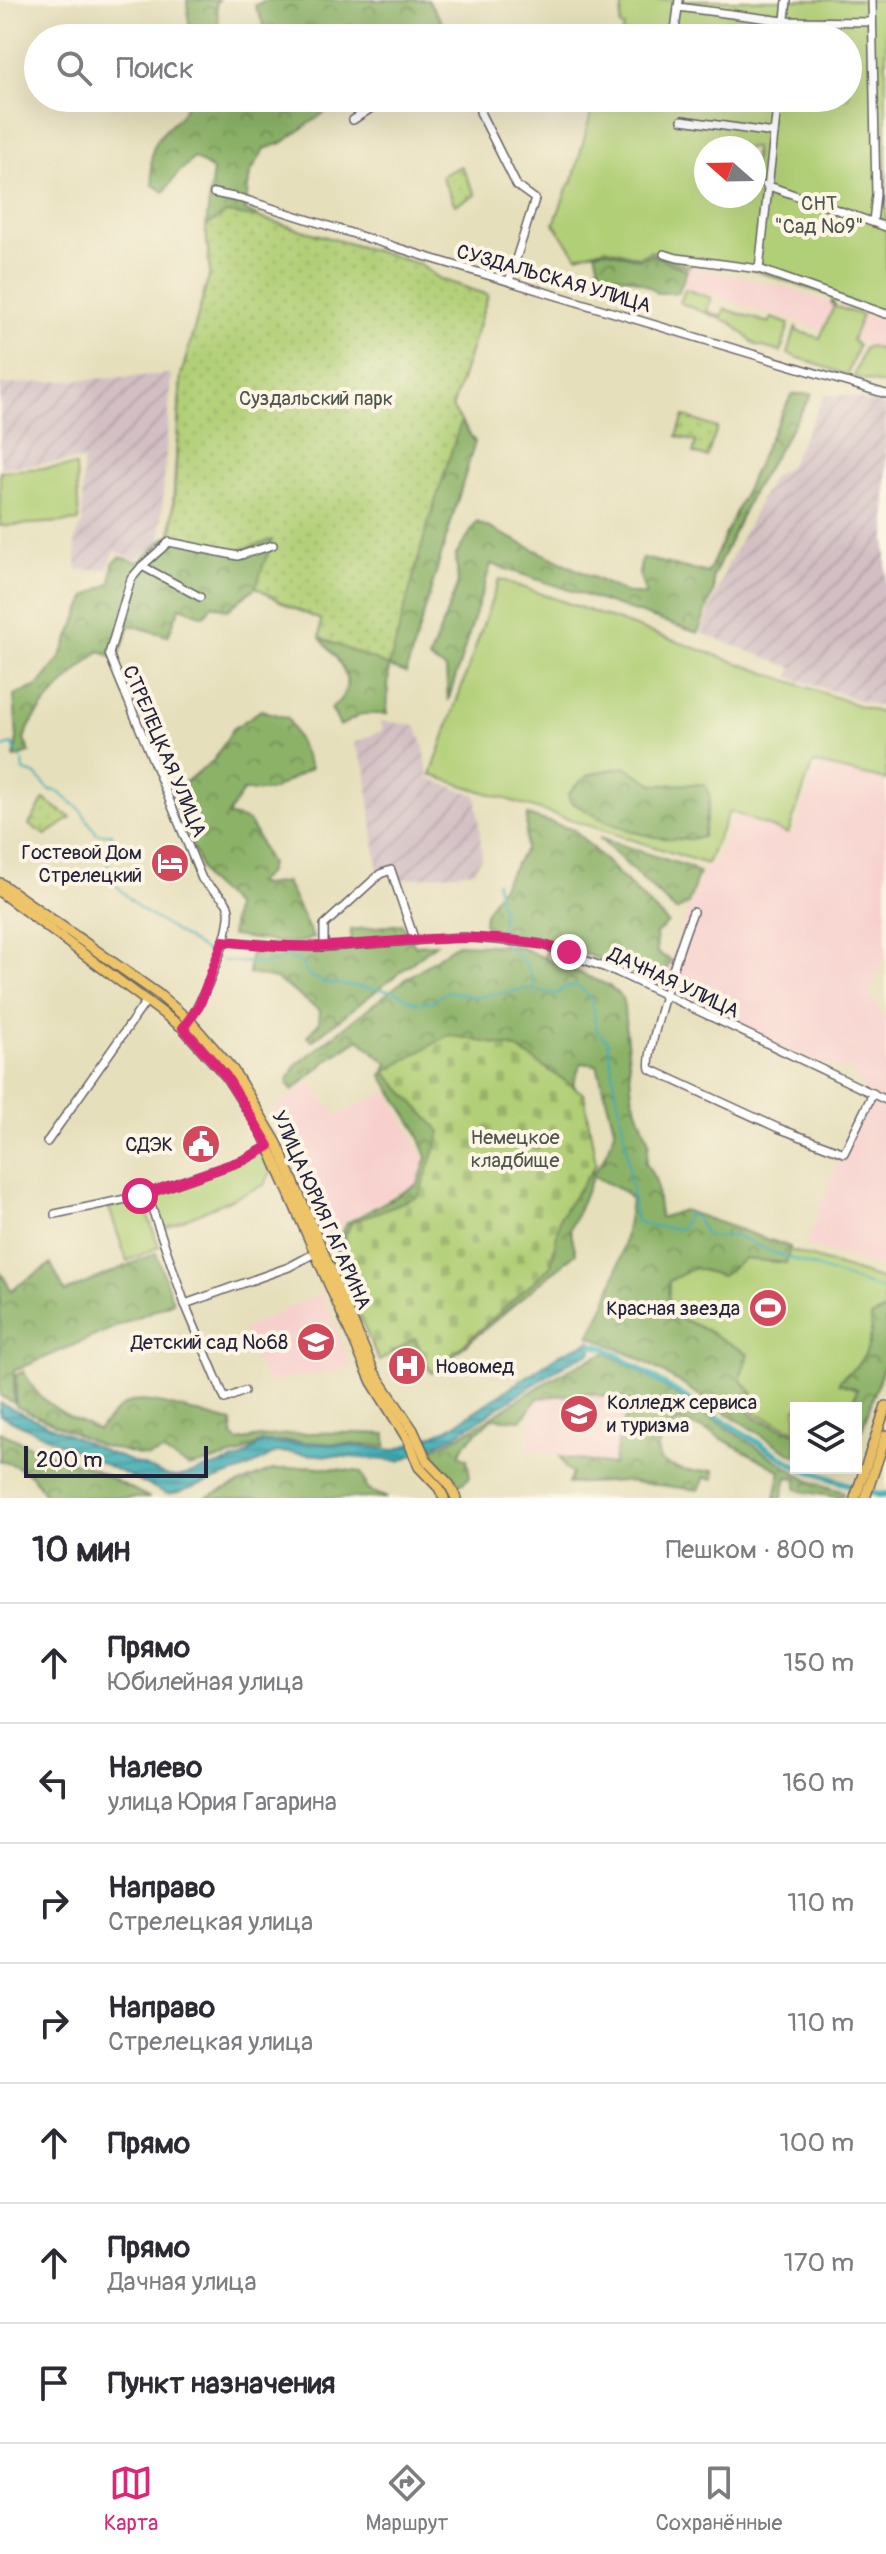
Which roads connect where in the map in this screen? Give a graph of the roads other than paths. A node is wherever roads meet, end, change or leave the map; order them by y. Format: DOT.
graph roads {
  1 [pos="787,0"];
  2 [pos="872,0"];
  3 [pos="679,4"];
  4 [pos="784,21"];
  5 [pos="872,22"];
  6 [pos="676,24"];
  7 [pos="784,24"];
  8 [pos="365,112"];
  9 [pos="480,112"];
  10 [pos="776,112"];
  11 [pos="353,120"];
  12 [pos="682,120"];
  13 [pos="774,133"];
  14 [pos="766,185"];
  15 [pos="214,193"];
  16 [pos="764,208"];
  17 [pos="873,222"];
  18 [pos="886,227"];
  19 [pos="664,254"];
  20 [pos="759,269"];
  21 [pos="509,281"];
  22 [pos="886,314"];
  23 [pos="886,394"];
  24 [pos="273,545"];
  25 [pos="142,566"];
  26 [pos="200,597"];
  27 [pos="0,883"];
  28 [pos="0,892"];
  29 [pos="693,912"];
  30 [pos="223,941"];
  31 [pos="415,941"];
  32 [pos="324,947"];
  33 [pos="666,996"];
  34 [pos="147,1000"];
  35 [pos="186,1024"];
  36 [pos="873,1093"];
  37 [pos="886,1100"];
  38 [pos="47,1142"];
  39 [pos="273,1144"];
  40 [pos="147,1194"];
  41 [pos="55,1214"];
  42 [pos="315,1253"];
  43 [pos="185,1304"];
  44 [pos="244,1391"];
  45 [pos="886,1406"];
  46 [pos="886,1435"];
  47 [pos="412,1439"];
  48 [pos="418,1456"];
  49 [pos="862,1492"];
  50 [pos="444,1498"];
  51 [pos="456,1498"];
  1 -- 4 [label="street"];
  2 -- 5 [label="street"];
  3 -- 4 [label="street"];
  3 -- 6 [label="street"];
  4 -- 5 [label="street"];
  4 -- 7 [label="street"];
  5 -- 17 [label="street"];
  8 -- 11 [label="street"];
  9 -- 21 [label="street"];
  10 -- 13 [label="street"];
  12 -- 13 [label="street"];
  13 -- 14 [label="street"];
  14 -- 17 [label="street"];
  15 -- 21 [label="street, СУЗДАЛЬСКАЯ УЛИЦА"];
  16 -- 20 [label="street"];
  17 -- 18 [label="street"];
  19 -- 20 [label="street"];
  20 -- 22 [label="street"];
  21 -- 23 [label="street, СУЗДАЛЬСКАЯ УЛИЦА"];
  24 -- 25 [label="street, СТРЕЛЕЦКАЯ УЛИЦА"];
  25 -- 26 [label="street"];
  25 -- 30 [label="street, СТРЕЛЕЦКАЯ УЛИЦА"];
  27 -- 35 [label="main road, УЛИЦА ЮРИЯ ГАГАРИНА"];
  28 -- 34 [label="main road, УЛИЦА ЮРИЯ ГАГАРИНА"];
  29 -- 33 [label="street"];
  30 -- 32 [label="street"];
  30 -- 35 [label="street, СТРЕЛЕЦКАЯ УЛИЦА"];
  31 -- 32 [label="street, ДАЧНАЯ УЛИЦА"];
  31 -- 32 [label="street"];
  31 -- 33 [label="street, ДАЧНАЯ УЛИЦА"];
  33 -- 36 [label="street, ДАЧНАЯ УЛИЦА"];
  33 -- 36 [label="street"];
  34 -- 35 [label="main road, УЛИЦА ЮРИЯ ГАГАРИНА"];
  34 -- 38 [label="street"];
  35 -- 39 [label="main road, УЛИЦА ЮРИЯ ГАГАРИНА"];
  36 -- 37 [label="street, ДАЧНАЯ УЛИЦА"];
  39 -- 40 [label="street"];
  39 -- 42 [label="main road, УЛИЦА ЮРИЯ ГАГАРИНА"];
  39 -- 47 [label="main road, УЛИЦА ЮРИЯ ГАГАРИНА"];
  40 -- 41 [label="street"];
  40 -- 43 [label="street"];
  42 -- 43 [label="street"];
  42 -- 47 [label="main road, УЛИЦА ЮРИЯ ГАГАРИНА"];
  43 -- 44 [label="street"];
  45 -- 49 [label="main road"];
  46 -- 49 [label="main road"];
  47 -- 48 [label="main road, УЛИЦА ЮРИЯ ГАГАРИНА"];
  48 -- 50 [label="main road, УЛИЦА ЮРИЯ ГАГАРИНА"];
  48 -- 51 [label="main road, УЛИЦА ЮРИЯ ГАГАРИНА"];
}
